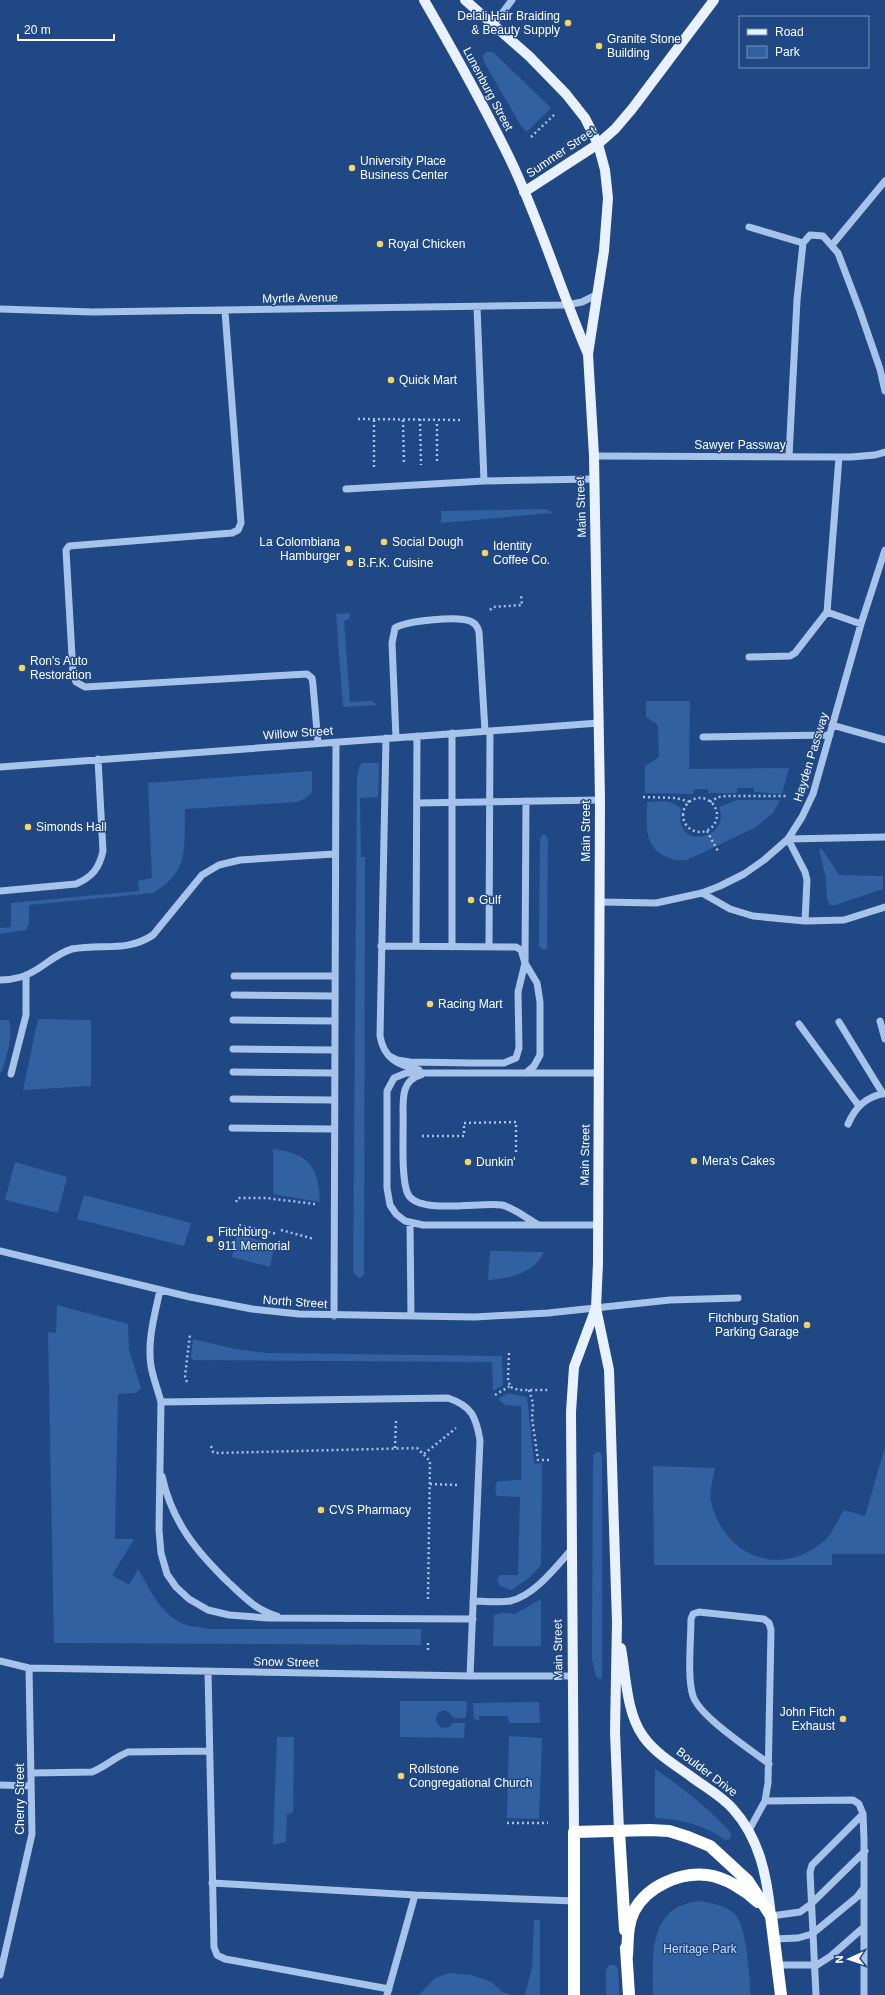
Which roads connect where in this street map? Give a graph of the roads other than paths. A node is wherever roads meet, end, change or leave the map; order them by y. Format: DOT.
graph roads {
  1 [pos="424,0"];
  2 [pos="464,0"];
  3 [pos="512,0"];
  4 [pos="714,0"];
  5 [pos="494,24"];
  6 [pos="598,144"];
  7 [pos="885,181"];
  8 [pos="524,192"];
  9 [pos="749,227"];
  10 [pos="803,243"];
  11 [pos="832,245"];
  12 [pos="598,294"];
  13 [pos="567,305"];
  14 [pos="477,307"];
  15 [pos="0,309"];
  16 [pos="225,310"];
  17 [pos="588,354"];
  18 [pos="885,391"];
  19 [pos="885,452"];
  20 [pos="594,456"];
  21 [pos="789,456"];
  22 [pos="839,457"];
  23 [pos="594,480"];
  24 [pos="484,481"];
  25 [pos="346,489"];
  26 [pos="885,550"];
  27 [pos="827,612"];
  28 [pos="861,624"];
  29 [pos="749,657"];
  30 [pos="599,723"];
  31 [pos="832,725"];
  32 [pos="487,731"];
  33 [pos="452,733"];
  34 [pos="830,735"];
  35 [pos="417,736"];
  36 [pos="703,737"];
  37 [pos="386,738"];
  38 [pos="396,738"];
  39 [pos="885,740"];
  40 [pos="336,742"];
  41 [pos="318,743"];
  42 [pos="98,759"];
  43 [pos="0,767"];
  44 [pos="600,800"];
  45 [pos="490,801"];
  46 [pos="526,801"];
  47 [pos="452,802"];
  48 [pos="416,803"];
  49 [pos="885,837"];
  50 [pos="788,838"];
  51 [pos="334,854"];
  52 [pos="0,891"];
  53 [pos="702,893"];
  54 [pos="600,902"];
  55 [pos="885,907"];
  56 [pos="805,921"];
  57 [pos="382,946"];
  58 [pos="416,946"];
  59 [pos="452,946"];
  60 [pos="490,946"];
  61 [pos="526,964"];
  62 [pos="26,975"];
  63 [pos="234,976"];
  64 [pos="334,976"];
  65 [pos="0,980"];
  66 [pos="234,995"];
  67 [pos="334,996"];
  68 [pos="233,1020"];
  69 [pos="334,1021"];
  70 [pos="880,1021"];
  71 [pos="839,1022"];
  72 [pos="799,1024"];
  73 [pos="885,1038"];
  74 [pos="233,1049"];
  75 [pos="334,1050"];
  76 [pos="389,1056"];
  77 [pos="233,1072"];
  78 [pos="333,1073"];
  79 [pos="429,1073"];
  80 [pos="526,1073"];
  81 [pos="600,1073"];
  82 [pos="11,1074"];
  83 [pos="884,1094"];
  84 [pos="233,1099"];
  85 [pos="333,1100"];
  86 [pos="858,1106"];
  87 [pos="848,1124"];
  88 [pos="232,1128"];
  89 [pos="333,1129"];
  90 [pos="410,1222"];
  91 [pos="539,1225"];
  92 [pos="598,1225"];
  93 [pos="0,1251"];
  94 [pos="160,1290"];
  95 [pos="738,1298"];
  96 [pos="596,1308"];
  97 [pos="334,1316"];
  98 [pos="411,1316"];
  99 [pos="161,1402"];
  100 [pos="159,1448"];
  101 [pos="571,1550"];
  102 [pos="473,1601"];
  103 [pos="283,1617"];
  104 [pos="473,1619"];
  105 [pos="618,1622"];
  106 [pos="0,1661"];
  107 [pos="29,1668"];
  108 [pos="208,1671"];
  109 [pos="470,1676"];
  110 [pos="572,1676"];
  111 [pos="209,1751"];
  112 [pos="768,1764"];
  113 [pos="31,1773"];
  114 [pos="0,1785"];
  115 [pos="31,1786"];
  116 [pos="765,1800"];
  117 [pos="863,1814"];
  118 [pos="619,1831"];
  119 [pos="574,1832"];
  120 [pos="748,1832"];
  121 [pos="865,1851"];
  122 [pos="212,1883"];
  123 [pos="864,1888"];
  124 [pos="415,1895"];
  125 [pos="575,1901"];
  126 [pos="811,1904"];
  127 [pos="771,1916"];
  128 [pos="864,1927"];
  129 [pos="812,1934"];
  130 [pos="774,1939"];
  131 [pos="627,1956"];
  132 [pos="777,1965"];
  133 [pos="813,1965"];
  134 [pos="0,1975"];
  135 [pos="388,1992"];
  136 [pos="574,1995"];
  137 [pos="630,1995"];
  138 [pos="781,1995"];
  139 [pos="816,1995"];
  140 [pos="864,1995"];
  1 -- 8 [label="main road, Lunenburg Street"];
  2 -- 5 [label="main road"];
  3 -- 5 [label="street"];
  4 -- 6 [label="main road, Summer Street"];
  5 -- 6 [label="main road"];
  6 -- 8 [label="main road, Summer Street"];
  6 -- 12 [label="main road, Main Street"];
  7 -- 11 [label="street"];
  8 -- 13 [label="main road, Main Street"];
  9 -- 10 [label="street"];
  10 -- 11 [label="street"];
  10 -- 21 [label="street"];
  11 -- 18 [label="street"];
  12 -- 13 [label="street, Myrtle Avenue"];
  12 -- 17 [label="main road, Main Street"];
  13 -- 14 [label="street, Myrtle Avenue"];
  13 -- 17 [label="main road, Main Street"];
  14 -- 16 [label="street, Myrtle Avenue"];
  14 -- 24 [label="street"];
  15 -- 16 [label="street, Myrtle Avenue"];
  16 -- 41 [label="street"];
  17 -- 20 [label="main road, Main Street"];
  19 -- 22 [label="street, Sawyer Passway"];
  20 -- 21 [label="street, Sawyer Passway"];
  20 -- 23 [label="main road, Main Street"];
  21 -- 22 [label="street, Sawyer Passway"];
  22 -- 27 [label="street"];
  23 -- 24 [label="street"];
  23 -- 30 [label="main road, Main Street"];
  24 -- 25 [label="street"];
  26 -- 28 [label="street, Hayden Passway"];
  27 -- 28 [label="street"];
  27 -- 29 [label="street"];
  28 -- 31 [label="street, Hayden Passway"];
  30 -- 32 [label="street, Willow Street"];
  30 -- 44 [label="main road, Main Street"];
  31 -- 34 [label="street, Hayden Passway"];
  31 -- 39 [label="street"];
  32 -- 33 [label="street, Willow Street"];
  32 -- 38 [label="street"];
  32 -- 45 [label="street"];
  33 -- 35 [label="street, Willow Street"];
  33 -- 47 [label="street"];
  34 -- 36 [label="street"];
  34 -- 50 [label="street, Hayden Passway"];
  35 -- 38 [label="street, Willow Street"];
  35 -- 48 [label="street"];
  37 -- 38 [label="street, Willow Street"];
  37 -- 40 [label="street, Willow Street"];
  37 -- 57 [label="street"];
  40 -- 41 [label="street, Willow Street"];
  40 -- 51 [label="street"];
  41 -- 42 [label="street, Willow Street"];
  42 -- 43 [label="street, Willow Street"];
  42 -- 52 [label="street"];
  44 -- 46 [label="street"];
  44 -- 54 [label="main road, Main Street"];
  45 -- 46 [label="street"];
  45 -- 47 [label="street"];
  45 -- 60 [label="street"];
  46 -- 61 [label="street"];
  47 -- 48 [label="street"];
  47 -- 59 [label="street"];
  48 -- 58 [label="street"];
  49 -- 50 [label="street"];
  50 -- 53 [label="street, Hayden Passway"];
  50 -- 56 [label="street"];
  51 -- 62 [label="street"];
  51 -- 64 [label="street"];
  53 -- 54 [label="street, Hayden Passway"];
  53 -- 56 [label="street"];
  54 -- 81 [label="main road, Main Street"];
  55 -- 56 [label="street"];
  57 -- 58 [label="street"];
  57 -- 76 [label="street"];
  58 -- 59 [label="street"];
  59 -- 60 [label="street"];
  60 -- 61 [label="street"];
  61 -- 76 [label="street"];
  61 -- 80 [label="street"];
  62 -- 65 [label="street"];
  62 -- 82 [label="street"];
  63 -- 64 [label="street"];
  64 -- 67 [label="street"];
  66 -- 67 [label="street"];
  67 -- 69 [label="street"];
  68 -- 69 [label="street"];
  69 -- 75 [label="street"];
  70 -- 73 [label="street"];
  71 -- 83 [label="street"];
  72 -- 86 [label="street"];
  74 -- 75 [label="street"];
  75 -- 78 [label="street"];
  76 -- 79 [label="street"];
  77 -- 78 [label="street"];
  78 -- 85 [label="street"];
  79 -- 80 [label="street"];
  79 -- 90 [label="street"];
  79 -- 91 [label="street"];
  80 -- 81 [label="street"];
  81 -- 92 [label="main road, Main Street"];
  83 -- 86 [label="street"];
  84 -- 85 [label="street"];
  85 -- 89 [label="street"];
  86 -- 87 [label="street"];
  88 -- 89 [label="street"];
  89 -- 97 [label="street"];
  90 -- 91 [label="street"];
  90 -- 98 [label="street"];
  91 -- 92 [label="street"];
  92 -- 96 [label="main road, Main Street"];
  93 -- 94 [label="street, North Street"];
  94 -- 97 [label="street, North Street"];
  94 -- 99 [label="street"];
  95 -- 96 [label="street, North Street"];
  96 -- 98 [label="street, North Street"];
  96 -- 101 [label="main road, Main Street"];
  96 -- 105 [label="main road, Main Street"];
  97 -- 98 [label="street, North Street"];
  99 -- 100 [label="street"];
  99 -- 102 [label="street"];
  100 -- 103 [label="street"];
  100 -- 103 [label="street"];
  101 -- 102 [label="street"];
  101 -- 110 [label="main road, Main Street"];
  102 -- 104 [label="street"];
  103 -- 104 [label="street"];
  104 -- 109 [label="street"];
  105 -- 118 [label="main road, Main Street"];
  105 -- 120 [label="main road, Boulder Drive"];
  106 -- 107 [label="street, Snow Street"];
  107 -- 108 [label="street, Snow Street"];
  107 -- 113 [label="street, Cherry Street"];
  108 -- 109 [label="street, Snow Street"];
  108 -- 111 [label="street"];
  109 -- 110 [label="street, Snow Street"];
  110 -- 119 [label="main road, Main Street"];
  111 -- 113 [label="street"];
  111 -- 122 [label="street"];
  112 -- 112 [label="street"];
  112 -- 116 [label="street"];
  113 -- 115 [label="street, Cherry Street"];
  114 -- 115 [label="street"];
  115 -- 134 [label="street, Cherry Street"];
  116 -- 117 [label="street"];
  116 -- 120 [label="street"];
  117 -- 121 [label="street"];
  117 -- 126 [label="street"];
  118 -- 119 [label="highway"];
  118 -- 127 [label="highway"];
  118 -- 131 [label="highway, Main Street"];
  119 -- 125 [label="highway, Main Street"];
  120 -- 127 [label="main road, Boulder Drive"];
  121 -- 123 [label="street"];
  121 -- 126 [label="street"];
  122 -- 124 [label="street"];
  122 -- 135 [label="street"];
  123 -- 128 [label="street"];
  123 -- 129 [label="street"];
  124 -- 125 [label="street"];
  124 -- 135 [label="street"];
  125 -- 136 [label="highway, Main Street"];
  126 -- 127 [label="street"];
  126 -- 129 [label="street"];
  127 -- 130 [label="highway, Boulder Drive"];
  127 -- 131 [label="highway"];
  128 -- 133 [label="street"];
  128 -- 140 [label="street"];
  129 -- 130 [label="street"];
  129 -- 133 [label="street"];
  130 -- 132 [label="highway, Boulder Drive"];
  131 -- 137 [label="highway, Main Street"];
  132 -- 133 [label="street"];
  132 -- 138 [label="highway, Boulder Drive"];
  133 -- 139 [label="street"];
}
